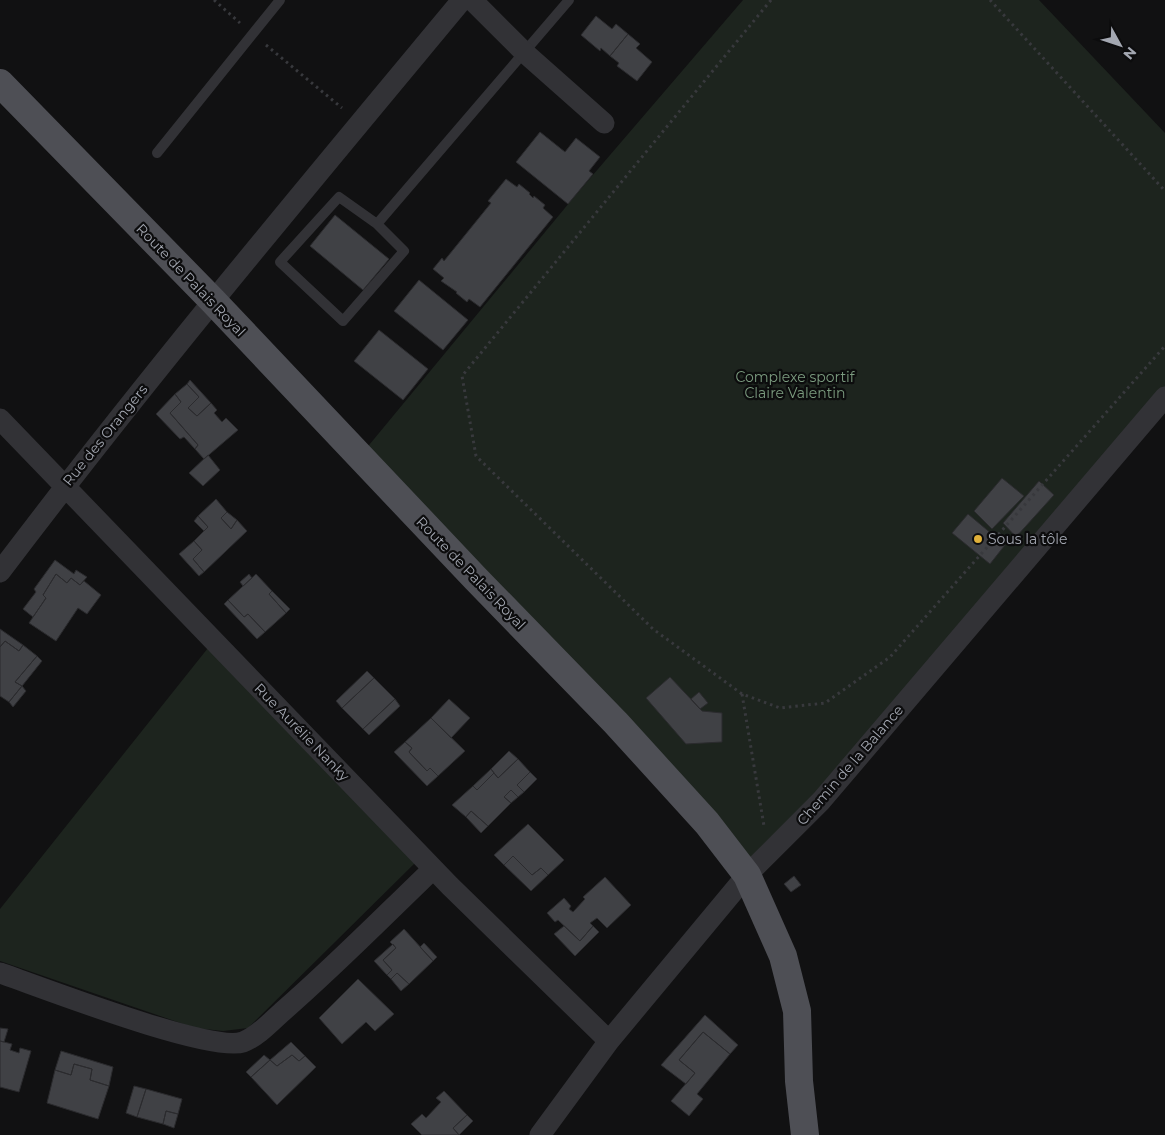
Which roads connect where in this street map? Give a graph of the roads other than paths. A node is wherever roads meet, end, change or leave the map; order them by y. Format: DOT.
graph roads {
  1 [pos="280,0"];
  2 [pos="462,0"];
  3 [pos="472,0"];
  4 [pos="568,0"];
  5 [pos="525,53"];
  6 [pos="0,83"];
  7 [pos="604,123"];
  8 [pos="157,153"];
  9 [pos="377,224"];
  10 [pos="213,301"];
  11 [pos="1165,397"];
  12 [pos="0,418"];
  13 [pos="66,485"];
  14 [pos="0,572"];
  15 [pos="433,869"];
  16 [pos="747,875"];
  17 [pos="0,973"];
  18 [pos="609,1041"];
  19 [pos="540,1135"];
  20 [pos="805,1135"];
  1 -- 8 [label="lane"];
  2 -- 10 [label="street, Rue des Orangers"];
  3 -- 5 [label="street"];
  4 -- 5 [label="lane"];
  5 -- 7 [label="street"];
  5 -- 9 [label="lane"];
  6 -- 10 [label="main road, Route de Palais Royal"];
  9 -- 9 [label="lane"];
  10 -- 13 [label="street, Rue des Orangers"];
  10 -- 16 [label="main road, Route de Palais Royal"];
  11 -- 16 [label="street, Chemin de la Balance"];
  12 -- 13 [label="street, Rue Aurélie Nanky"];
  13 -- 14 [label="street, Rue des Orangers"];
  13 -- 15 [label="street, Rue Aurélie Nanky"];
  15 -- 17 [label="street"];
  15 -- 18 [label="street, Rue Aurélie Nanky"];
  16 -- 18 [label="street, Chemin de la Balance"];
  16 -- 20 [label="main road, Route de Palais Royal"];
  18 -- 19 [label="street, Chemin de la Balance"];
}
